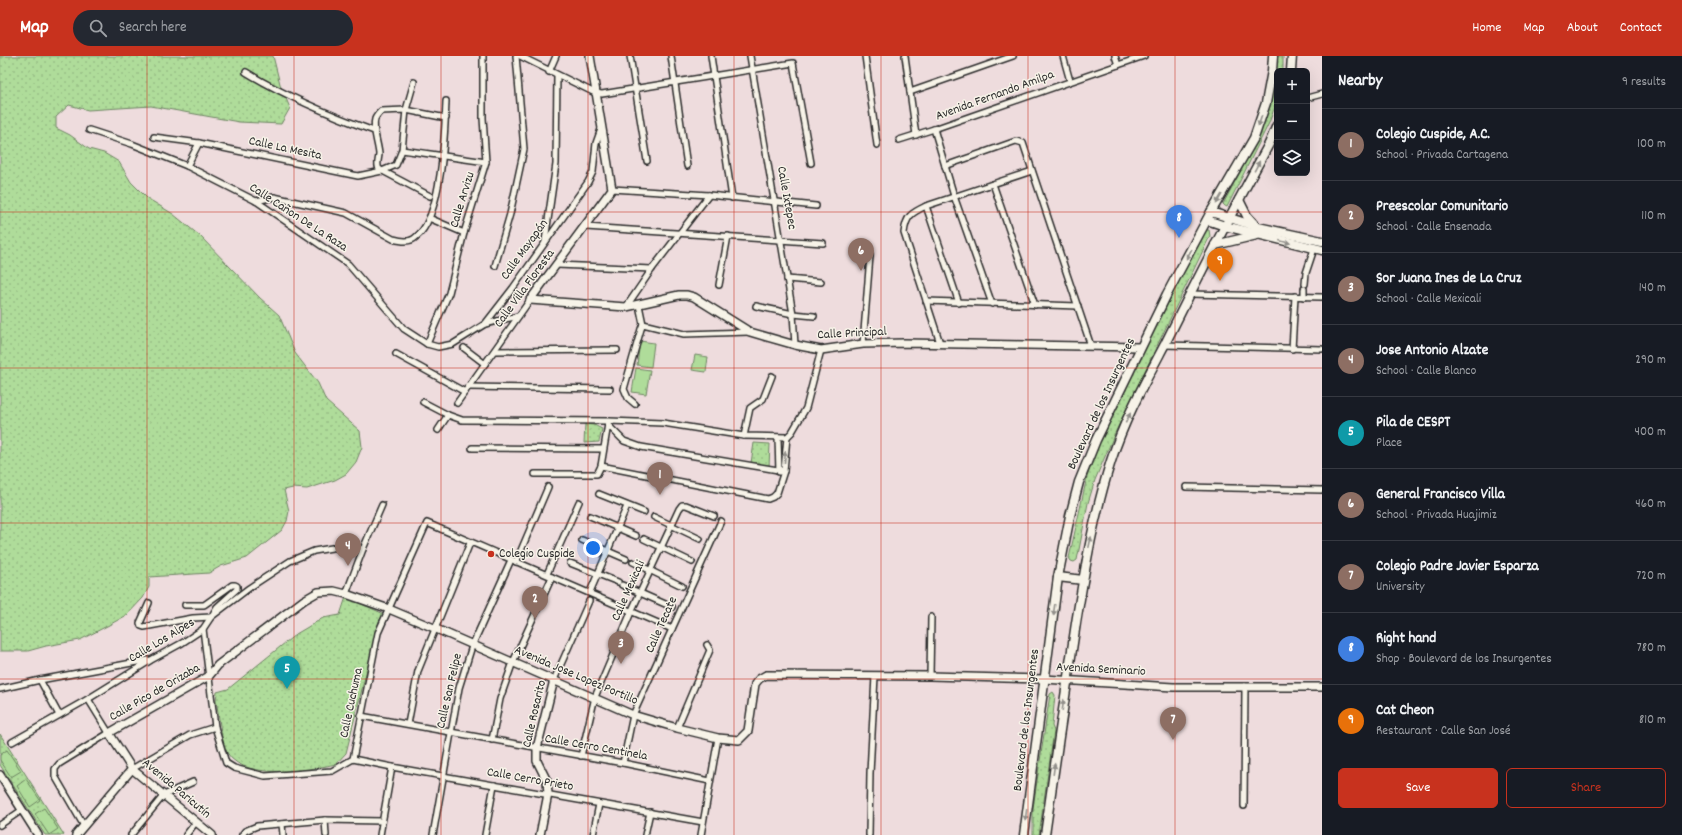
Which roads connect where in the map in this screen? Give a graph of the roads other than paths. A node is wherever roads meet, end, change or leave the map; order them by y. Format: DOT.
graph roads {
  1 [pos="483,56"];
  2 [pos="516,56"];
  3 [pos="520,56"];
  4 [pos="556,56"];
  5 [pos="590,56"];
  6 [pos="630,56"];
  7 [pos="671,56"];
  8 [pos="712,56"];
  9 [pos="750,56"];
  10 [pos="865,56"];
  11 [pos="904,56"];
  12 [pos="1013,56"];
  13 [pos="1063,56"];
  14 [pos="1115,56"];
  15 [pos="1144,56"];
  16 [pos="1273,56"];
  17 [pos="1292,56"];
  18 [pos="1000,58"];
  19 [pos="1118,65"];
  20 [pos="1291,68"];
  21 [pos="752,69"];
  22 [pos="246,72"];
  23 [pos="549,72"];
  24 [pos="557,75"];
  25 [pos="715,77"];
  26 [pos="1070,81"];
  27 [pos="414,82"];
  28 [pos="675,82"];
  29 [pos="636,89"];
  30 [pos="910,92"];
  31 [pos="595,93"];
  32 [pos="1322,94"];
  33 [pos="1310,97"];
  34 [pos="446,101"];
  35 [pos="406,110"];
  36 [pos="446,118"];
  37 [pos="601,129"];
  38 [pos="89,130"];
  39 [pos="934,130"];
  40 [pos="374,131"];
  41 [pos="1274,132"];
  42 [pos="916,135"];
  43 [pos="154,137"];
  44 [pos="899,140"];
  45 [pos="199,144"];
  46 [pos="877,145"];
  47 [pos="402,150"];
  48 [pos="443,155"];
  49 [pos="647,161"];
  50 [pos="486,162"];
  51 [pos="811,163"];
  52 [pos="187,166"];
  53 [pos="687,166"];
  54 [pos="945,166"];
  55 [pos="382,171"];
  56 [pos="1032,171"];
  57 [pos="993,184"];
  58 [pos="612,189"];
  59 [pos="710,195"];
  60 [pos="430,196"];
  61 [pos="954,196"];
  62 [pos="732,198"];
  63 [pos="1239,200"];
  64 [pos="256,201"];
  65 [pos="775,202"];
  66 [pos="816,206"];
  67 [pos="926,206"];
  68 [pos="1212,212"];
  69 [pos="429,218"];
  70 [pos="1207,220"];
  71 [pos="1227,222"];
  72 [pos="586,227"];
  73 [pos="1258,231"];
  74 [pos="464,232"];
  75 [pos="682,232"];
  76 [pos="728,236"];
  77 [pos="782,240"];
  78 [pos="1322,241"];
  79 [pos="823,243"];
  80 [pos="544,244"];
  81 [pos="1215,245"];
  82 [pos="1318,250"];
  83 [pos="870,256"];
  84 [pos="557,265"];
  85 [pos="495,266"];
  86 [pos="652,269"];
  87 [pos="787,279"];
  88 [pos="821,282"];
  89 [pos="719,285"];
  90 [pos="1190,294"];
  91 [pos="1295,296"];
  92 [pos="1304,297"];
  93 [pos="1322,297"];
  94 [pos="530,300"];
  95 [pos="926,301"];
  96 [pos="959,303"];
  97 [pos="992,304"];
  98 [pos="639,305"];
  99 [pos="1035,305"];
  100 [pos="756,306"];
  101 [pos="1078,306"];
  102 [pos="626,307"];
  103 [pos="793,314"];
  104 [pos="518,316"];
  105 [pos="814,316"];
  106 [pos="485,324"];
  107 [pos="643,324"];
  108 [pos="750,332"];
  109 [pos="940,343"];
  110 [pos="427,344"];
  111 [pos="863,344"];
  112 [pos="794,345"];
  113 [pos="1091,346"];
  114 [pos="1164,346"];
  115 [pos="1140,347"];
  116 [pos="464,348"];
  117 [pos="1292,349"];
  118 [pos="1322,349"];
  119 [pos="617,350"];
  120 [pos="821,350"];
  121 [pos="495,351"];
  122 [pos="396,354"];
  123 [pos="485,364"];
  124 [pos="772,376"];
  125 [pos="469,387"];
  126 [pos="610,389"];
  127 [pos="465,392"];
  128 [pos="423,402"];
  129 [pos="457,403"];
  130 [pos="635,404"];
  131 [pos="448,415"];
  132 [pos="608,423"];
  133 [pos="438,430"];
  134 [pos="744,436"];
  135 [pos="787,437"];
  136 [pos="778,438"];
  137 [pos="472,448"];
  138 [pos="603,449"];
  139 [pos="601,466"];
  140 [pos="778,470"];
  141 [pos="784,471"];
  142 [pos="534,474"];
  143 [pos="781,478"];
  144 [pos="1186,486"];
  145 [pos="548,488"];
  146 [pos="1322,490"];
  147 [pos="599,494"];
  148 [pos="579,502"];
  149 [pos="382,505"];
  150 [pos="627,506"];
  151 [pos="644,512"];
  152 [pos="590,516"];
  153 [pos="714,516"];
  154 [pos="654,517"];
  155 [pos="721,520"];
  156 [pos="671,525"];
  157 [pos="618,529"];
  158 [pos="636,536"];
  159 [pos="644,539"];
  160 [pos="700,539"];
  161 [pos="582,540"];
  162 [pos="470,543"];
  163 [pos="363,548"];
  164 [pos="661,548"];
  165 [pos="607,552"];
  166 [pos="626,559"];
  167 [pos="514,561"];
  168 [pos="570,562"];
  169 [pos="633,562"];
  170 [pos="692,562"];
  171 [pos="650,571"];
  172 [pos="598,575"];
  173 [pos="549,576"];
  174 [pos="1058,577"];
  175 [pos="1083,580"];
  176 [pos="682,586"];
  177 [pos="590,592"];
  178 [pos="346,594"];
  179 [pos="640,594"];
  180 [pos="589,601"];
  181 [pos="149,603"];
  182 [pos="185,605"];
  183 [pos="672,607"];
  184 [pos="389,609"];
  185 [pos="632,610"];
  186 [pos="211,617"];
  187 [pos="931,617"];
  188 [pos="434,628"];
  189 [pos="203,629"];
  190 [pos="672,629"];
  191 [pos="707,645"];
  192 [pos="472,646"];
  193 [pos="151,660"];
  194 [pos="513,662"];
  195 [pos="209,676"];
  196 [pos="874,676"];
  197 [pos="930,676"];
  198 [pos="759,678"];
  199 [pos="1044,679"];
  200 [pos="40,680"];
  201 [pos="554,680"];
  202 [pos="1067,681"];
  203 [pos="1246,686"];
  204 [pos="1322,687"];
  205 [pos="0,689"];
  206 [pos="595,697"];
  207 [pos="88,699"];
  208 [pos="59,715"];
  209 [pos="634,715"];
  210 [pos="361,716"];
  211 [pos="408,724"];
  212 [pos="215,727"];
  213 [pos="677,728"];
  214 [pos="451,732"];
  215 [pos="109,733"];
  216 [pos="718,738"];
  217 [pos="492,740"];
  218 [pos="12,742"];
  219 [pos="537,748"];
  220 [pos="581,756"];
  221 [pos="352,759"];
  222 [pos="623,763"];
  223 [pos="392,767"];
  224 [pos="132,769"];
  225 [pos="0,775"];
  226 [pos="444,776"];
  227 [pos="710,781"];
  228 [pos="193,782"];
  229 [pos="494,785"];
  230 [pos="548,794"];
  231 [pos="164,795"];
  232 [pos="599,804"];
  233 [pos="1244,806"];
  234 [pos="22,810"];
  235 [pos="650,812"];
  236 [pos="325,820"];
  237 [pos="382,821"];
  238 [pos="196,822"];
  239 [pos="703,822"];
  240 [pos="282,824"];
  241 [pos="0,825"];
  242 [pos="84,826"];
  243 [pos="38,835"];
  244 [pos="76,835"];
  245 [pos="131,835"];
  246 [pos="186,835"];
  247 [pos="212,835"];
  248 [pos="242,835"];
  249 [pos="283,835"];
  250 [pos="326,835"];
  251 [pos="380,835"];
  252 [pos="433,835"];
  253 [pos="485,835"];
  254 [pos="540,835"];
  255 [pos="593,835"];
  256 [pos="646,835"];
  257 [pos="700,835"];
  258 [pos="869,835"];
  259 [pos="1024,835"];
  260 [pos="1045,835"];
  1 -- 50 [label="street, Calle Arvizu"];
  2 -- 85 [label="street"];
  3 -- 23 [label="street"];
  4 -- 23 [label="street"];
  5 -- 31 [label="street, Calle Mayapán"];
  6 -- 29 [label="street"];
  7 -- 28 [label="street"];
  8 -- 25 [label="street"];
  9 -- 21 [label="street, Calle Ixtepec"];
  10 -- 46 [label="street"];
  11 -- 30 [label="street"];
  12 -- 18 [label="street"];
  13 -- 26 [label="street"];
  14 -- 19 [label="street"];
  15 -- 19 [label="street, Avenida Fernando Amilpa"];
  16 -- 68 [label="main road, Boulevard de los Insurgentes, one-way"];
  17 -- 20 [label="main road"];
  18 -- 30 [label="street"];
  19 -- 26 [label="street, Avenida Fernando Amilpa"];
  21 -- 25 [label="street"];
  21 -- 51 [label="street"];
  21 -- 65 [label="street, Calle Ixtepec"];
  22 -- 40 [label="street"];
  23 -- 24 [label="street"];
  24 -- 31 [label="street"];
  24 -- 80 [label="street"];
  25 -- 28 [label="street"];
  25 -- 62 [label="street"];
  26 -- 39 [label="street, Avenida Fernando Amilpa"];
  27 -- 35 [label="street, Calle La Mesita"];
  28 -- 29 [label="street"];
  28 -- 53 [label="street"];
  29 -- 31 [label="street"];
  29 -- 49 [label="street"];
  30 -- 42 [label="street"];
  31 -- 37 [label="street, Calle Mayapán"];
  32 -- 33 [label="street"];
  34 -- 36 [label="street"];
  35 -- 36 [label="street"];
  35 -- 40 [label="street"];
  35 -- 47 [label="street, Calle La Mesita"];
  36 -- 48 [label="street"];
  37 -- 58 [label="street, Calle Mayapán"];
  37 -- 80 [label="street, Calle Mayapán"];
  38 -- 52 [label="street, Calle Cañon De La Raza"];
  39 -- 42 [label="street, Avenida Fernando Amilpa"];
  39 -- 54 [label="street"];
  40 -- 55 [label="street"];
  63 -- 41 [label="main road, one-way"];
  42 -- 44 [label="street, Avenida Fernando Amilpa"];
  43 -- 45 [label="street, Calle La Mesita"];
  45 -- 52 [label="street"];
  45 -- 55 [label="street, Calle La Mesita"];
  47 -- 48 [label="street"];
  47 -- 55 [label="street, Calle La Mesita"];
  48 -- 50 [label="street"];
  48 -- 69 [label="street"];
  50 -- 74 [label="street, Calle Arvizu"];
  52 -- 64 [label="street, Calle Cañon De La Raza"];
  54 -- 56 [label="street"];
  54 -- 61 [label="street"];
  55 -- 60 [label="street"];
  56 -- 57 [label="street"];
  56 -- 101 [label="street"];
  57 -- 61 [label="street"];
  57 -- 99 [label="street"];
  58 -- 59 [label="street"];
  58 -- 72 [label="street, Calle Villa Floresta"];
  59 -- 62 [label="street"];
  59 -- 75 [label="street"];
  61 -- 67 [label="street"];
  61 -- 97 [label="street"];
  62 -- 65 [label="street"];
  63 -- 71 [label="main road"];
  63 -- 73 [label="main road"];
  64 -- 69 [label="street"];
  64 -- 110 [label="street, Calle Cañon De La Raza"];
  65 -- 66 [label="street"];
  65 -- 77 [label="street, Calle Ixtepec"];
  67 -- 95 [label="street"];
  67 -- 96 [label="street"];
  68 -- 70 [label="main road, Boulevard de los Insurgentes"];
  68 -- 71 [label="main road"];
  69 -- 74 [label="street"];
  70 -- 71 [label="main road"];
  70 -- 115 [label="main road, Boulevard de los Insurgentes, one-way"];
  71 -- 73 [label="main road"];
  71 -- 81 [label="main road"];
  72 -- 75 [label="street"];
  72 -- 84 [label="street, Calle Villa Floresta"];
  73 -- 78 [label="main road"];
  73 -- 81 [label="main road"];
  73 -- 82 [label="main road, one-way"];
  74 -- 110 [label="street, Calle Arvizu"];
  75 -- 76 [label="street"];
  75 -- 86 [label="street"];
  76 -- 77 [label="street"];
  76 -- 89 [label="street"];
  77 -- 79 [label="street"];
  77 -- 87 [label="street, Calle Ixtepec"];
  80 -- 106 [label="street, Calle Mayapán"];
  81 -- 90 [label="main road"];
  82 -- 92 [label="street"];
  83 -- 111 [label="street"];
  84 -- 86 [label="street"];
  84 -- 94 [label="street, Calle Villa Floresta"];
  86 -- 102 [label="street"];
  87 -- 88 [label="street"];
  87 -- 103 [label="street, Calle Ixtepec"];
  90 -- 91 [label="street"];
  90 -- 114 [label="main road"];
  91 -- 92 [label="street"];
  91 -- 117 [label="street"];
  92 -- 93 [label="street"];
  94 -- 102 [label="street, Calle Principal"];
  94 -- 104 [label="street, Calle Villa Floresta"];
  95 -- 96 [label="street"];
  95 -- 109 [label="street"];
  96 -- 97 [label="street"];
  97 -- 99 [label="street"];
  98 -- 102 [label="street, Calle Principal"];
  98 -- 107 [label="street"];
  98 -- 108 [label="street, Calle Principal"];
  99 -- 101 [label="street"];
  100 -- 103 [label="street"];
  101 -- 113 [label="street"];
  103 -- 105 [label="street"];
  103 -- 112 [label="street, Calle Ixtepec"];
  104 -- 106 [label="street"];
  104 -- 121 [label="street, Calle Villa Floresta"];
  106 -- 110 [label="street, Calle Mayapán"];
  107 -- 108 [label="street"];
  107 -- 130 [label="street"];
  108 -- 112 [label="street, Calle Principal"];
  109 -- 111 [label="street, Calle Principal"];
  109 -- 113 [label="street, Calle Principal"];
  111 -- 120 [label="street, Calle Principal"];
  112 -- 120 [label="street, Calle Principal"];
  113 -- 115 [label="street, Calle Principal"];
  114 -- 117 [label="street"];
  175 -- 114 [label="main road, one-way"];
  115 -- 174 [label="main road, Boulevard de los Insurgentes"];
  116 -- 123 [label="street"];
  117 -- 118 [label="street"];
  119 -- 121 [label="street"];
  120 -- 135 [label="street"];
  121 -- 123 [label="street, Calle Villa Floresta"];
  122 -- 127 [label="street"];
  123 -- 125 [label="street, Calle Villa Floresta"];
  124 -- 134 [label="street"];
  125 -- 126 [label="street"];
  125 -- 127 [label="street, Calle Villa Floresta"];
  127 -- 129 [label="street, Calle Villa Floresta"];
  128 -- 131 [label="street"];
  131 -- 132 [label="street"];
  131 -- 133 [label="street"];
  132 -- 134 [label="street"];
  132 -- 138 [label="street"];
  132 -- 140 [label="street"];
  134 -- 136 [label="street"];
  135 -- 136 [label="street"];
  141 -- 135 [label="street, one-way"];
  136 -- 140 [label="street"];
  137 -- 138 [label="street"];
  138 -- 139 [label="street"];
  139 -- 142 [label="street"];
  139 -- 143 [label="street"];
  140 -- 141 [label="street"];
  140 -- 143 [label="street"];
  141 -- 143 [label="street"];
  144 -- 146 [label="street"];
  145 -- 167 [label="street, Calle San Felipe"];
  147 -- 150 [label="street"];
  148 -- 173 [label="street"];
  149 -- 163 [label="street"];
  150 -- 151 [label="street"];
  150 -- 157 [label="street"];
  152 -- 157 [label="street"];
  153 -- 156 [label="street, Calle Mexicali"];
  154 -- 156 [label="street"];
  155 -- 190 [label="street, Calle Tecate"];
  156 -- 160 [label="street"];
  156 -- 164 [label="street, Calle Mexicali"];
  157 -- 158 [label="street"];
  157 -- 165 [label="street"];
  159 -- 164 [label="street"];
  161 -- 165 [label="street"];
  162 -- 167 [label="street"];
  162 -- 184 [label="street, Calle Cuchuma"];
  162 -- 188 [label="street"];
  163 -- 178 [label="street"];
  163 -- 186 [label="street, Calle Los Alpes"];
  164 -- 170 [label="street"];
  164 -- 171 [label="street, Calle Mexicali"];
  165 -- 166 [label="street"];
  165 -- 172 [label="street"];
  167 -- 173 [label="street"];
  167 -- 192 [label="street, Calle San Felipe"];
  168 -- 172 [label="street"];
  169 -- 171 [label="street"];
  171 -- 176 [label="street"];
  171 -- 179 [label="street, Calle Mexicali"];
  172 -- 177 [label="street"];
  172 -- 179 [label="street"];
  173 -- 177 [label="street"];
  173 -- 194 [label="street"];
  174 -- 175 [label="main road"];
  174 -- 199 [label="main road, Boulevard de los Insurgentes, one-way"];
  175 -- 202 [label="main road"];
  177 -- 185 [label="street"];
  178 -- 184 [label="street, Avenida Jose Lopez Portillo"];
  178 -- 195 [label="street, Calle Pico de Orizaba"];
  179 -- 183 [label="street"];
  179 -- 185 [label="street, Calle Mexicali"];
  180 -- 201 [label="street, Calle Rosarito"];
  181 -- 186 [label="street"];
  182 -- 186 [label="street"];
  184 -- 188 [label="street, Avenida Jose Lopez Portillo"];
  184 -- 210 [label="street, Calle Cuchuma"];
  185 -- 190 [label="street"];
  185 -- 206 [label="street, Calle Mexicali"];
  186 -- 189 [label="street, Calle Los Alpes"];
  187 -- 197 [label="street"];
  188 -- 192 [label="street, Avenida Jose Lopez Portillo"];
  188 -- 211 [label="street"];
  189 -- 193 [label="street, Calle Los Alpes"];
  189 -- 195 [label="street"];
  190 -- 209 [label="street, Calle Tecate"];
  191 -- 213 [label="street"];
  192 -- 194 [label="street, Avenida Jose Lopez Portillo"];
  192 -- 214 [label="street, Calle San Felipe"];
  193 -- 200 [label="street"];
  193 -- 207 [label="street, Calle Los Alpes"];
  194 -- 201 [label="street, Avenida Jose Lopez Portillo"];
  194 -- 217 [label="street"];
  195 -- 212 [label="street"];
  195 -- 215 [label="street, Calle Pico de Orizaba"];
  196 -- 197 [label="street, Avenida Seminario"];
  196 -- 198 [label="street, Avenida Seminario"];
  196 -- 258 [label="street"];
  197 -- 199 [label="street, Avenida Seminario"];
  198 -- 216 [label="street, Avenida Jose Lopez Portillo"];
  199 -- 202 [label="street, Avenida Seminario"];
  199 -- 259 [label="main road, Boulevard de los Insurgentes, one-way"];
  200 -- 205 [label="street"];
  200 -- 208 [label="street"];
  201 -- 206 [label="street, Avenida Jose Lopez Portillo"];
  201 -- 219 [label="street, Calle Rosarito"];
  202 -- 203 [label="street, Avenida Seminario"];
  260 -- 202 [label="main road, one-way"];
  203 -- 204 [label="street, Avenida Seminario"];
  203 -- 233 [label="street"];
  206 -- 209 [label="street, Avenida Jose Lopez Portillo"];
  206 -- 220 [label="street, Calle Mexicali"];
  207 -- 208 [label="street, Calle Los Alpes"];
  207 -- 215 [label="street, Avenida Paricutín"];
  208 -- 218 [label="street, Calle Los Alpes"];
  209 -- 213 [label="street, Avenida Jose Lopez Portillo"];
  209 -- 222 [label="street, Calle Tecate"];
  210 -- 211 [label="street, Calle Cerro Centinela"];
  210 -- 221 [label="street, Calle Cuchuma"];
  211 -- 214 [label="street, Calle Cerro Centinela"];
  212 -- 221 [label="street, Calle Cuchuma"];
  212 -- 224 [label="street"];
  213 -- 216 [label="street, Avenida Jose Lopez Portillo"];
  214 -- 217 [label="street, Calle Cerro Centinela"];
  214 -- 226 [label="street, Calle San Felipe"];
  215 -- 224 [label="street, Avenida Paricutín"];
  215 -- 242 [label="street, Calle Pico de Orizaba"];
  216 -- 227 [label="street"];
  217 -- 219 [label="street, Calle Cerro Centinela"];
  219 -- 220 [label="street, Calle Cerro Centinela"];
  219 -- 230 [label="street, Calle Rosarito"];
  220 -- 222 [label="street, Calle Cerro Centinela"];
  221 -- 223 [label="street, Calle Cerro Prieto"];
  222 -- 227 [label="street, Calle Cerro Centinela"];
  223 -- 226 [label="street, Calle Cerro Prieto"];
  223 -- 237 [label="street"];
  224 -- 231 [label="street, Avenida Paricutín"];
  224 -- 242 [label="street"];
  225 -- 234 [label="street"];
  226 -- 229 [label="street, Calle Cerro Prieto"];
  226 -- 252 [label="street, Calle San Felipe"];
  227 -- 239 [label="street"];
  228 -- 231 [label="street"];
  229 -- 230 [label="street, Calle Cerro Prieto"];
  229 -- 253 [label="street"];
  230 -- 232 [label="street, Calle Cerro Prieto"];
  230 -- 254 [label="street, Calle Rosarito"];
  231 -- 238 [label="street, Avenida Paricutín"];
  231 -- 245 [label="street"];
  232 -- 235 [label="street, Calle Cerro Prieto"];
  232 -- 255 [label="street"];
  234 -- 241 [label="street"];
  234 -- 243 [label="street"];
  235 -- 239 [label="street, Calle Cerro Prieto"];
  235 -- 256 [label="street"];
  236 -- 237 [label="street"];
  236 -- 240 [label="street"];
  236 -- 250 [label="street"];
  237 -- 251 [label="street"];
  238 -- 246 [label="street"];
  238 -- 247 [label="street, Avenida Paricutín"];
  239 -- 257 [label="street"];
  240 -- 248 [label="street"];
  240 -- 249 [label="street"];
  242 -- 244 [label="street"];
}
